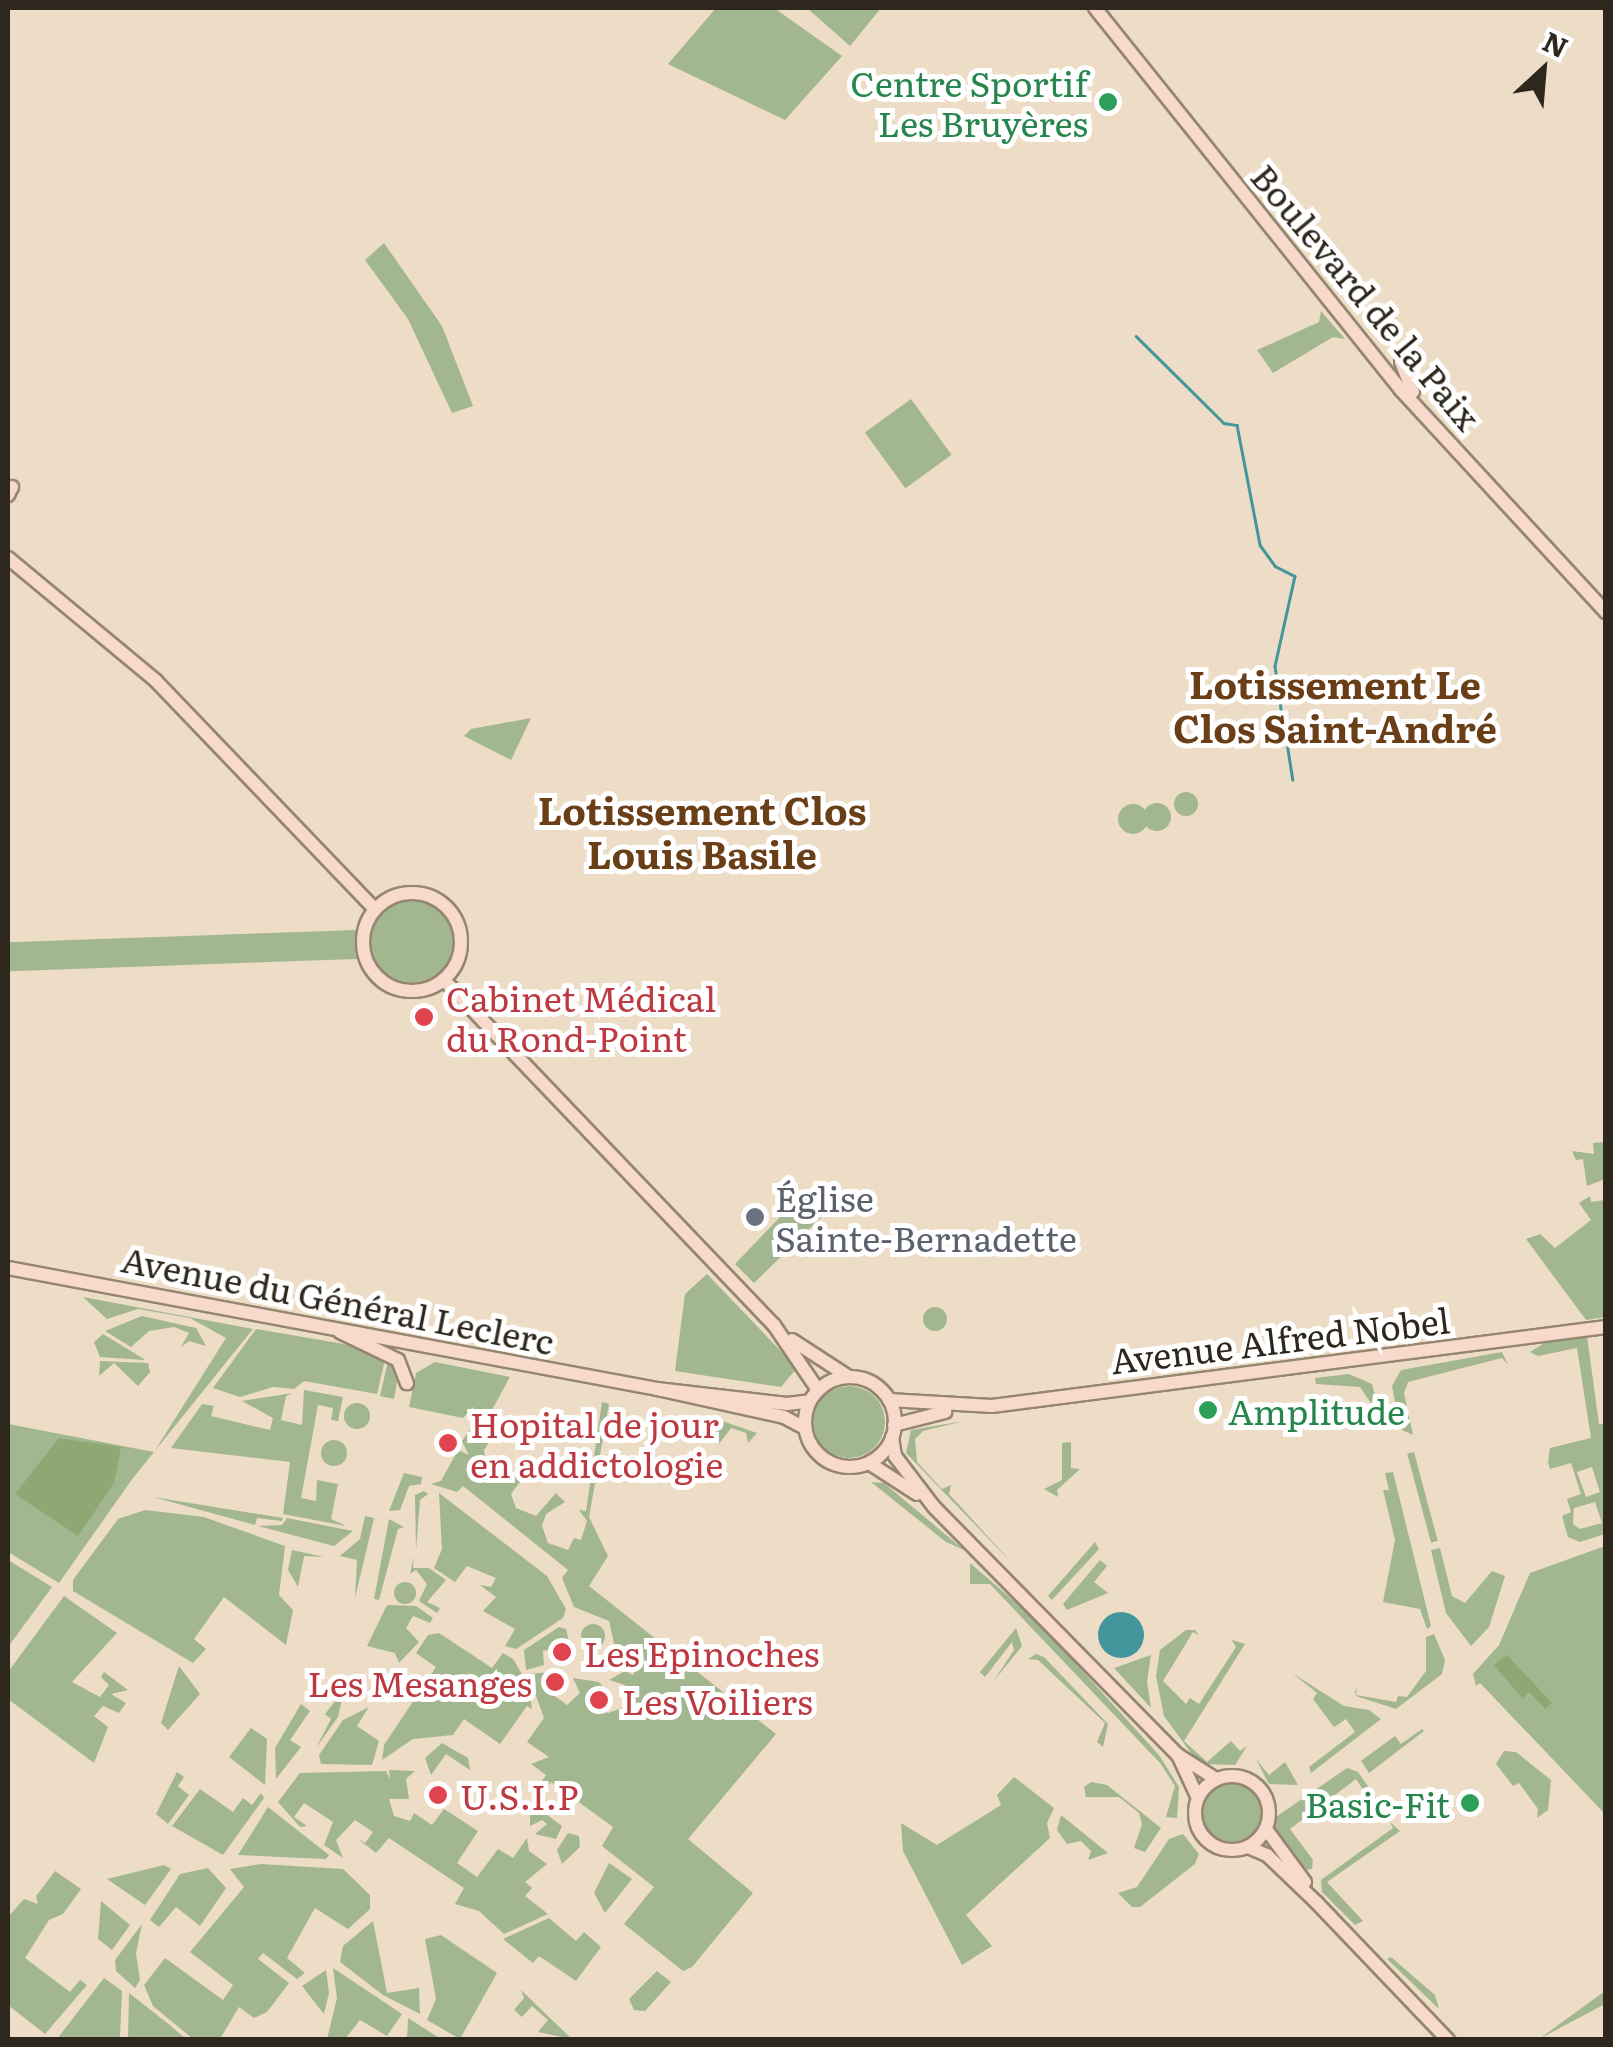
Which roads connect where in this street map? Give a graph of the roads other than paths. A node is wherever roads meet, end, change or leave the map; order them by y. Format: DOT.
graph roads {
  1 [pos="1095,8"];
  2 [pos="1401,362"];
  3 [pos="1426,420"];
  4 [pos="8,558"];
  5 [pos="1606,612"];
  6 [pos="374,909"];
  7 [pos="444,980"];
  8 [pos="8,1268"];
  9 [pos="774,1326"];
  10 [pos="334,1328"];
  11 [pos="1606,1328"];
  12 [pos="848,1377"];
  13 [pos="407,1383"];
  14 [pos="656,1389"];
  15 [pos="814,1395"];
  16 [pos="888,1400"];
  17 [pos="961,1408"];
  18 [pos="805,1428"];
  19 [pos="893,1431"];
  20 [pos="869,1462"];
  21 [pos="934,1507"];
  22 [pos="1178,1755"];
  23 [pos="1216,1779"];
  24 [pos="1198,1798"];
  25 [pos="1266,1829"];
  26 [pos="1248,1847"];
  27 [pos="1338,1922"];
  28 [pos="1448,2040"];
  1 -- 3 [label="main road, Boulevard de la Paix"];
  2 -- 3 [label="main road"];
  3 -- 5 [label="main road, Boulevard de la Paix"];
  4 -- 6 [label="main road"];
  6 -- 7 [label="main road"];
  6 -- 7 [label="main road"];
  7 -- 9 [label="main road"];
  8 -- 10 [label="main road, Avenue du Général Leclerc"];
  9 -- 12 [label="main road"];
  9 -- 15 [label="main road"];
  10 -- 13 [label="main road"];
  10 -- 14 [label="main road, Avenue du Général Leclerc"];
  11 -- 17 [label="main road, Avenue Alfred Nobel"];
  12 -- 15 [label="main road"];
  12 -- 16 [label="main road"];
  14 -- 15 [label="main road, Avenue du Général Leclerc"];
  14 -- 18 [label="main road, Avenue du Général Leclerc"];
  15 -- 18 [label="main road"];
  16 -- 17 [label="main road, Avenue Alfred Nobel"];
  16 -- 19 [label="main road"];
  17 -- 19 [label="main road, Avenue Alfred Nobel"];
  18 -- 20 [label="main road"];
  19 -- 20 [label="main road"];
  19 -- 21 [label="main road"];
  20 -- 21 [label="main road"];
  21 -- 22 [label="main road"];
  22 -- 23 [label="main road"];
  22 -- 24 [label="main road"];
  23 -- 24 [label="main road"];
  23 -- 25 [label="main road"];
  24 -- 26 [label="main road"];
  25 -- 26 [label="main road"];
  25 -- 27 [label="main road"];
  26 -- 27 [label="main road"];
  27 -- 28 [label="main road"];
}
